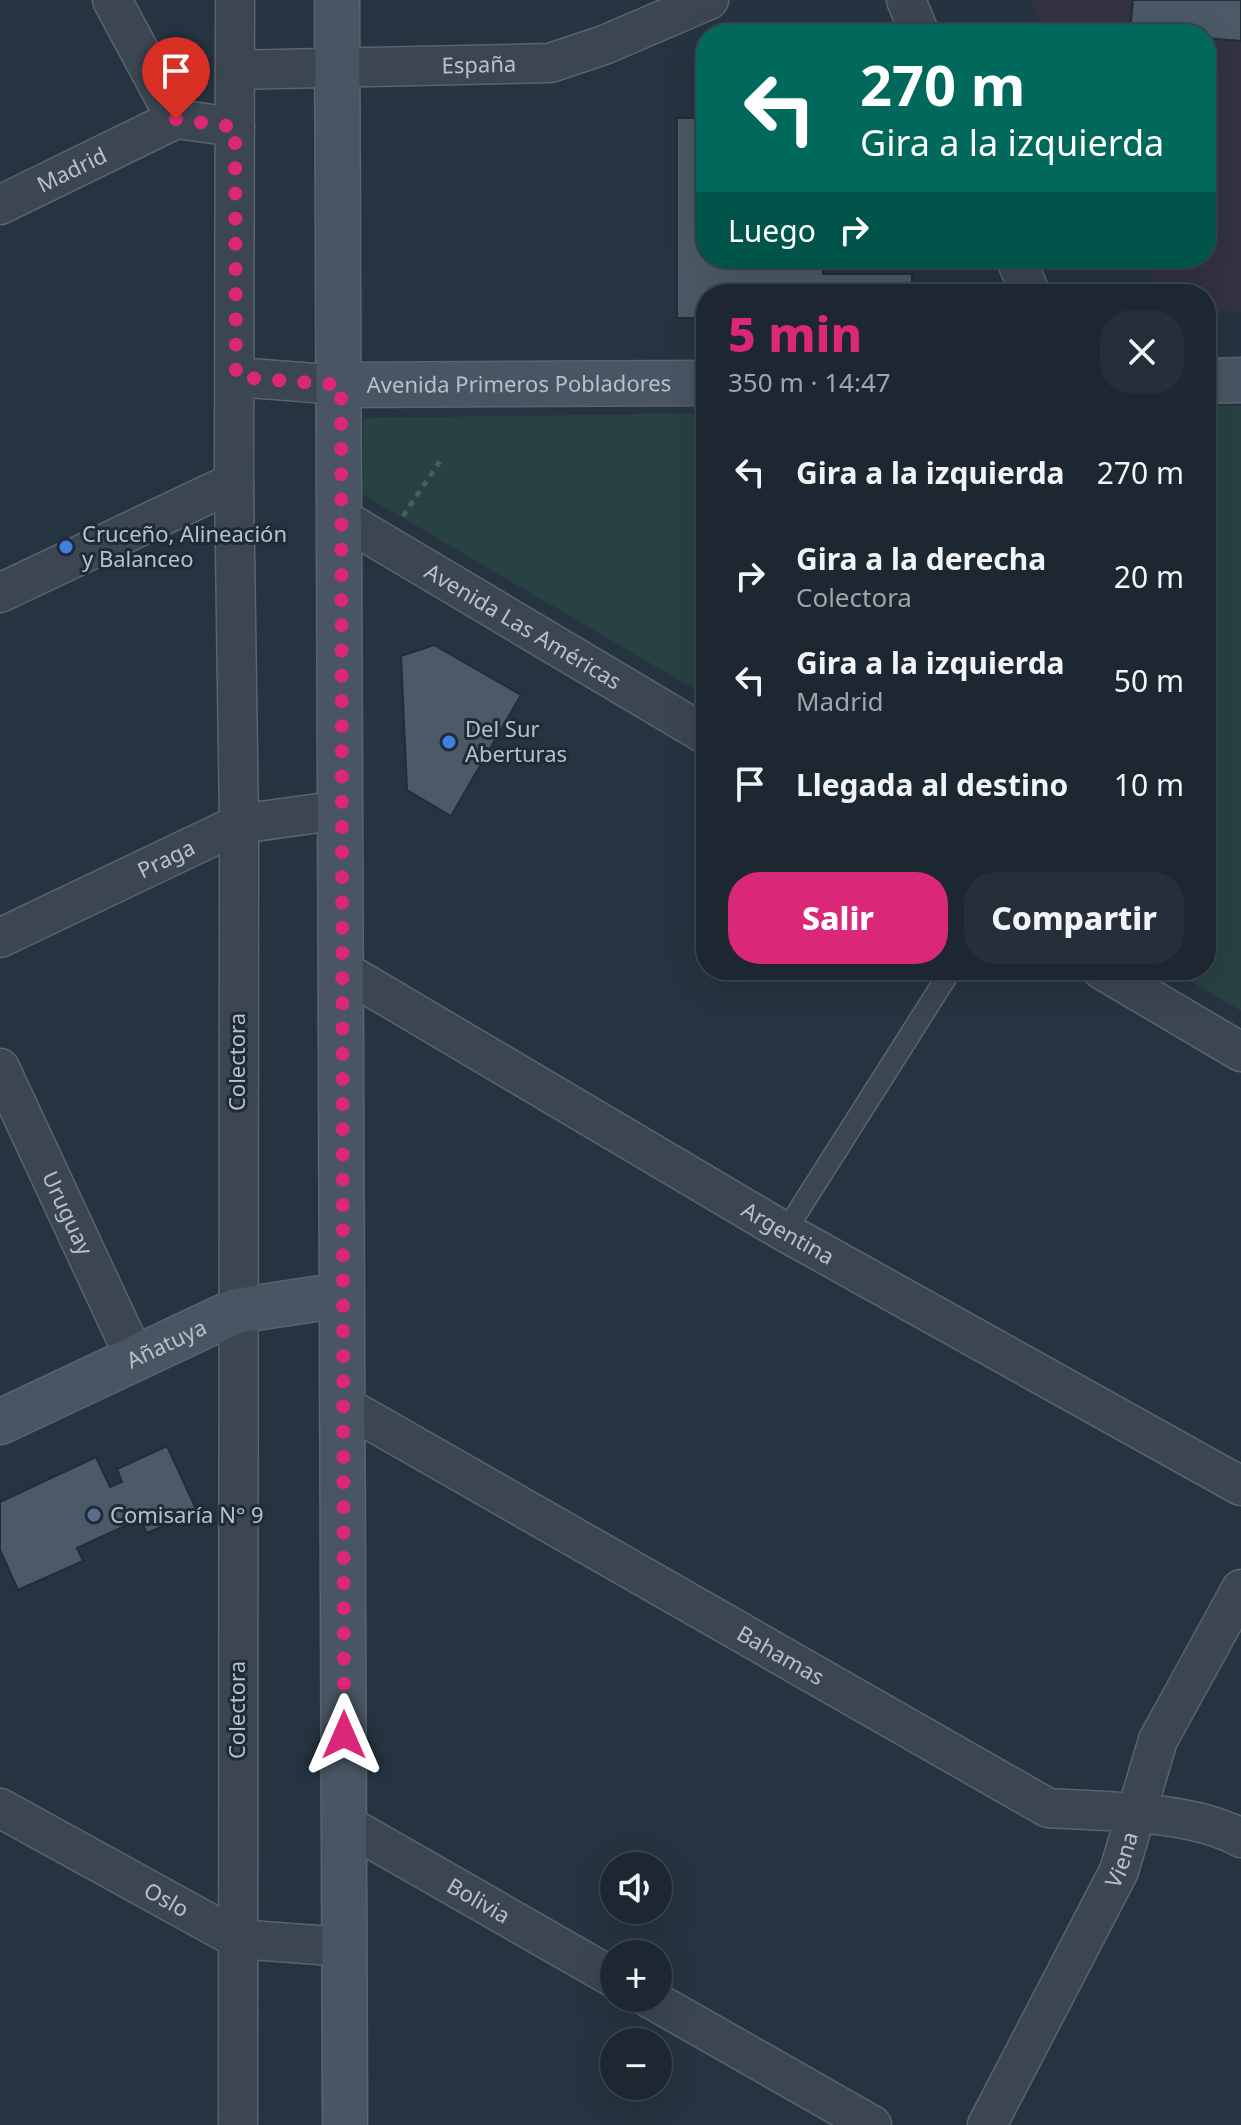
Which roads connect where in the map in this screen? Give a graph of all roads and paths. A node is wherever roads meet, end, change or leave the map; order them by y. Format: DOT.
graph roads {
  1 [pos="112,0"];
  2 [pos="235,0"];
  3 [pos="337,0"];
  4 [pos="709,0"];
  5 [pos="906,0"];
  6 [pos="916,24"];
  7 [pos="338,68"];
  8 [pos="235,70"];
  9 [pos="176,119"];
  10 [pos="235,127"];
  11 [pos="0,205"];
  12 [pos="236,377"];
  13 [pos="1241,380"];
  14 [pos="1216,381"];
  15 [pos="696,383"];
  16 [pos="341,385"];
  17 [pos="440,461"];
  18 [pos="234,482"];
  19 [pos="341,518"];
  20 [pos="384,543"];
  21 [pos="0,593"];
  22 [pos="696,729"];
  23 [pos="341,810"];
  24 [pos="239,824"];
  25 [pos="0,938"];
  26 [pos="342,970"];
  27 [pos="945,980"];
  28 [pos="1119,980"];
  29 [pos="1241,1052"];
  30 [pos="0,1068"];
  31 [pos="785,1232"];
  32 [pos="341,1295"];
  33 [pos="236,1311"];
  34 [pos="135,1358"];
  35 [pos="343,1405"];
  36 [pos="0,1422"];
  37 [pos="1241,1486"];
  38 [pos="1241,1589"];
  39 [pos="0,1808"];
  40 [pos="1133,1813"];
  41 [pos="345,1824"];
  42 [pos="1241,1838"];
  43 [pos="238,1939"];
  44 [pos="345,1947"];
  45 [pos="600,1970"];
  46 [pos="672,2011"];
  47 [pos="238,2125"];
  48 [pos="345,2125"];
  49 [pos="872,2125"];
  50 [pos="987,2125"];
  1 -- 9 [label="street"];
  2 -- 8 [label="street, Colectora"];
  3 -- 7 [label="main road"];
  4 -- 7 [label="street, España"];
  5 -- 6 [label="street"];
  7 -- 8 [label="street, España"];
  7 -- 16 [label="main road"];
  8 -- 10 [label="street, Colectora"];
  9 -- 10 [label="street"];
  9 -- 11 [label="street, Madrid"];
  10 -- 12 [label="street, Colectora"];
  12 -- 16 [label="street, Avenida Primeros Pobladores"];
  12 -- 18 [label="street, Colectora"];
  13 -- 14 [label="main road"];
  15 -- 16 [label="main road, Avenida Primeros Pobladores"];
  16 -- 19 [label="main road"];
  17 -- 20 [label="path"];
  18 -- 21 [label="street"];
  18 -- 24 [label="street, Colectora"];
  19 -- 20 [label="street, Avenida Las Américas"];
  19 -- 23 [label="main road"];
  20 -- 22 [label="street, Avenida Las Américas"];
  23 -- 24 [label="street, Praga"];
  23 -- 26 [label="main road"];
  24 -- 25 [label="street, Praga"];
  24 -- 33 [label="street, Colectora"];
  26 -- 31 [label="street, Argentina"];
  26 -- 32 [label="main road"];
  27 -- 31 [label="lane"];
  28 -- 29 [label="street"];
  30 -- 34 [label="street, Uruguay"];
  31 -- 37 [label="street, Argentina"];
  32 -- 33 [label="main road, Añatuya"];
  32 -- 35 [label="main road"];
  33 -- 34 [label="main road, Añatuya"];
  33 -- 43 [label="street, Colectora"];
  34 -- 36 [label="main road, Añatuya"];
  35 -- 40 [label="street, Bahamas"];
  35 -- 41 [label="main road"];
  38 -- 40 [label="street, Viena"];
  39 -- 43 [label="street, Oslo"];
  40 -- 42 [label="street, Bahamas"];
  40 -- 50 [label="street, Viena"];
  41 -- 44 [label="main road"];
  41 -- 45 [label="street, Bolivia"];
  43 -- 44 [label="street, Oslo"];
  43 -- 47 [label="street, Colectora"];
  44 -- 48 [label="main road"];
  46 -- 49 [label="street"];
}
